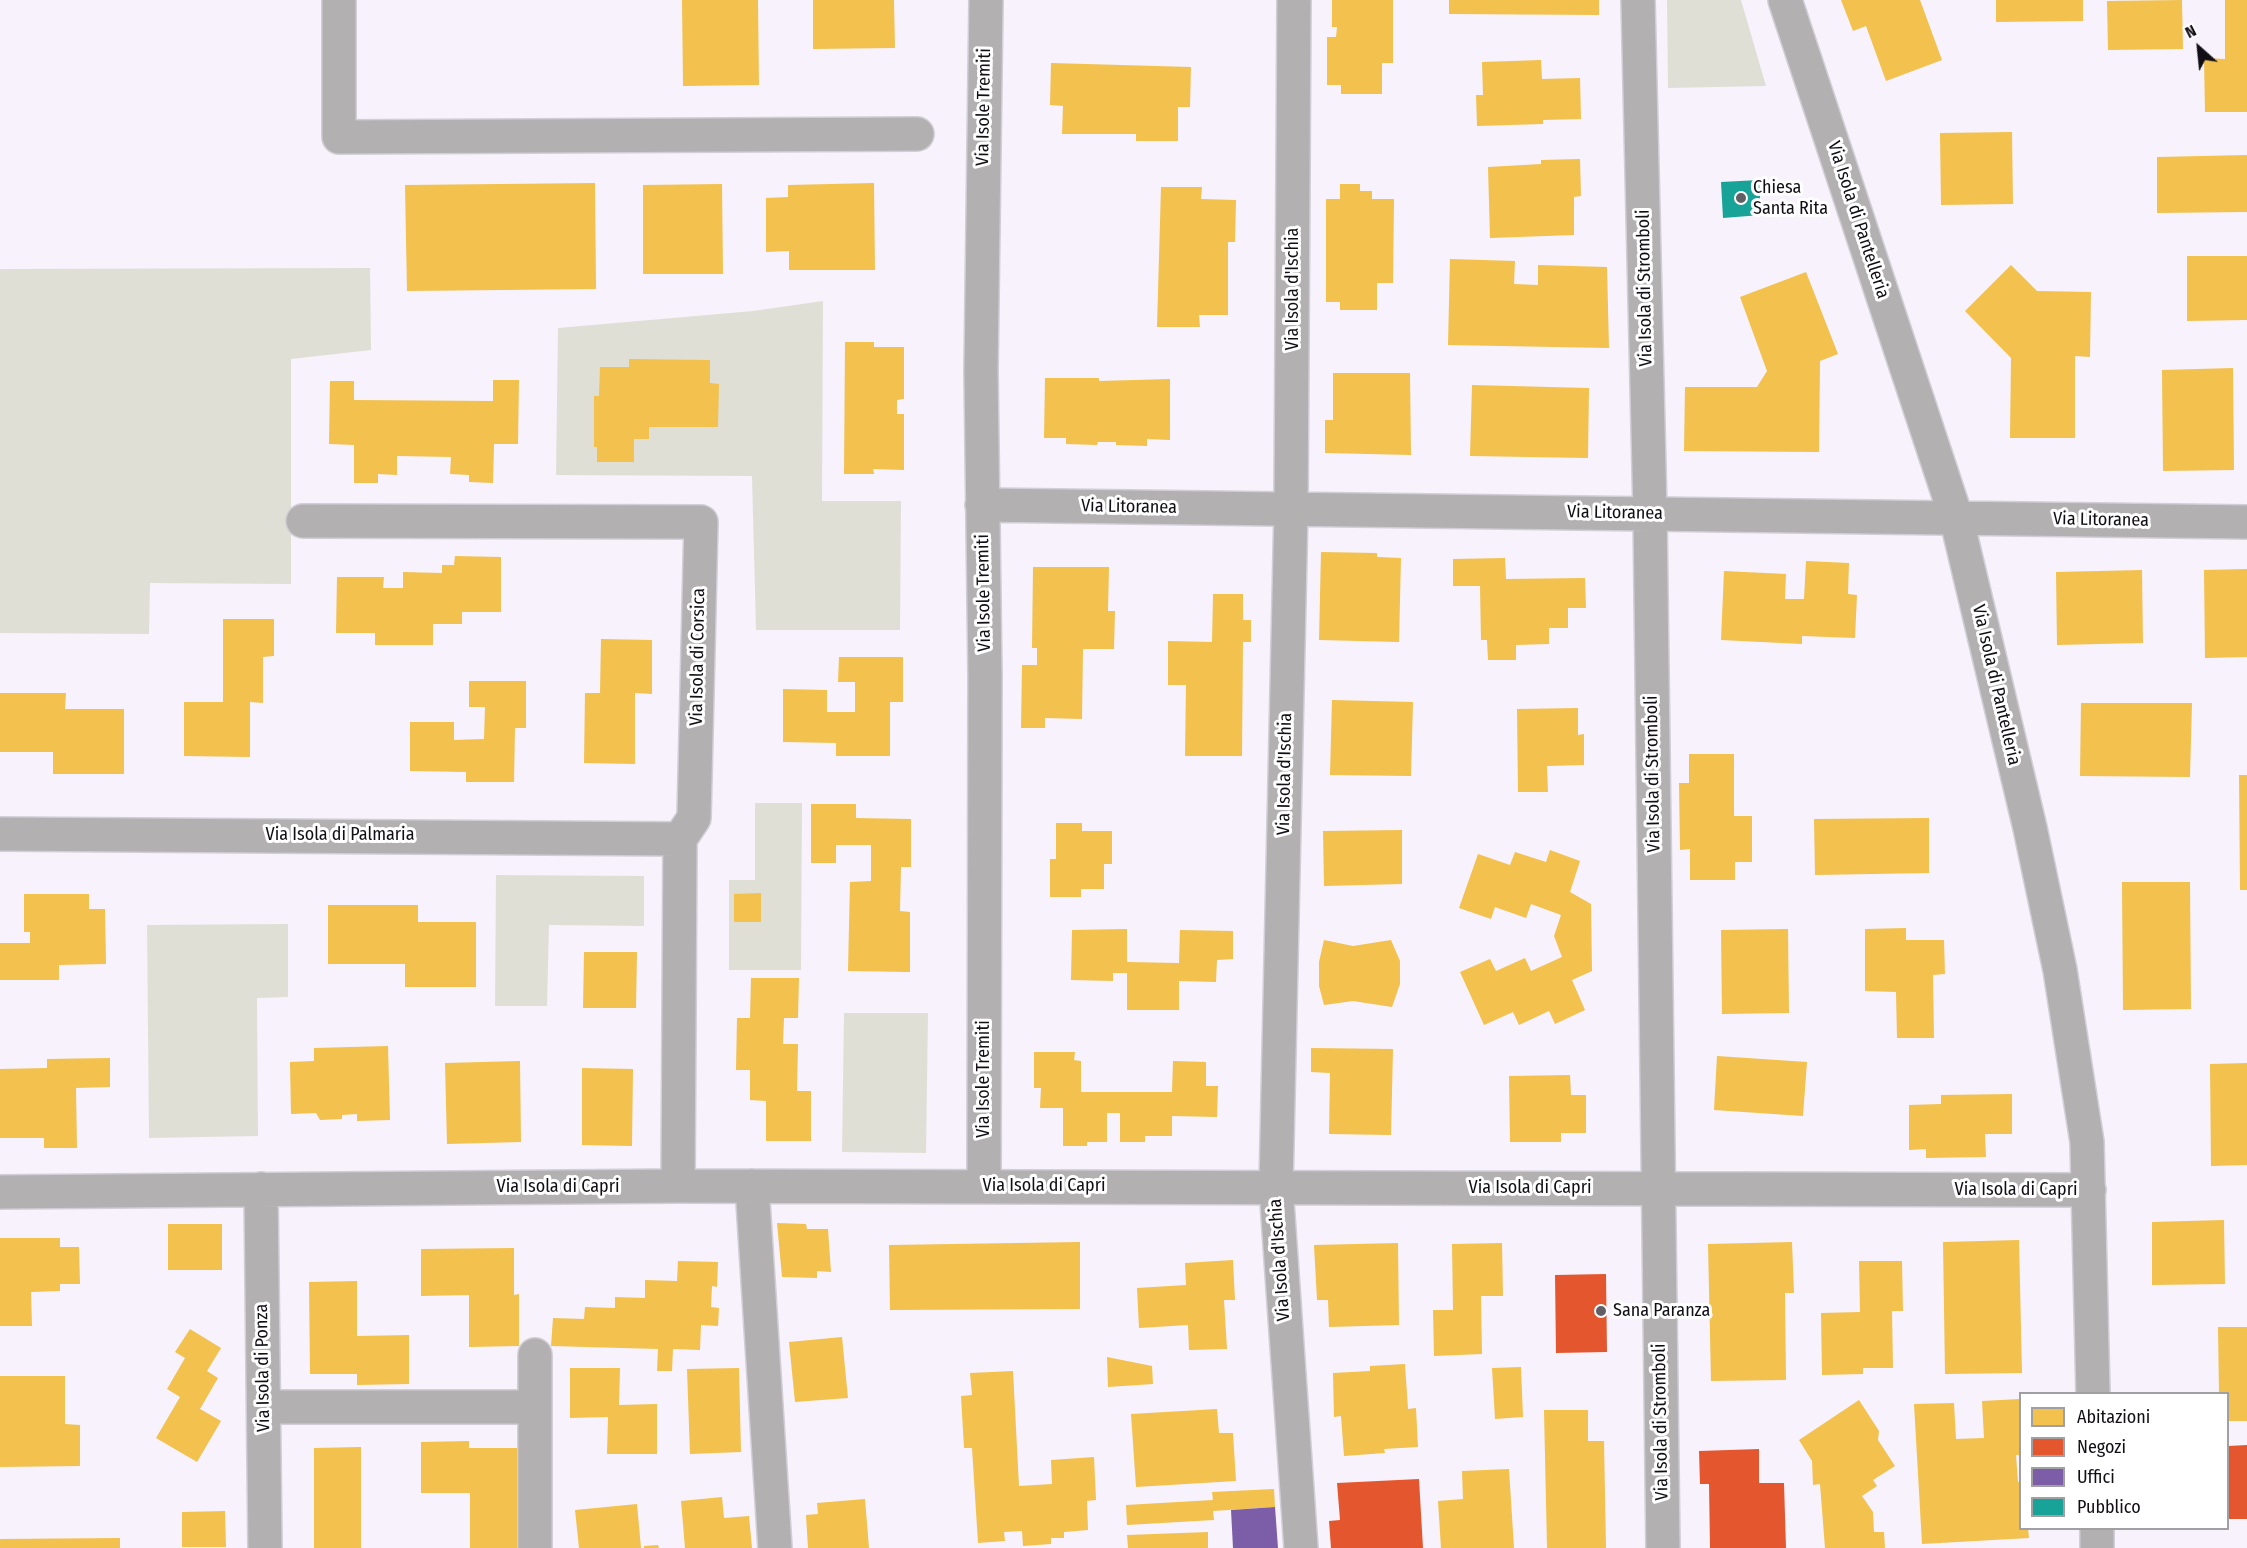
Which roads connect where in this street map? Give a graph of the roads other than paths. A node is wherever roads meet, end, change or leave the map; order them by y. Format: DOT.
graph roads {
  1 [pos="339,0"];
  2 [pos="986,0"];
  3 [pos="1294,0"];
  4 [pos="1638,0"];
  5 [pos="1785,0"];
  6 [pos="917,134"];
  7 [pos="982,505"];
  8 [pos="1291,509"];
  9 [pos="1650,512"];
  10 [pos="1956,517"];
  11 [pos="303,521"];
  12 [pos="2247,522"];
  13 [pos="0,834"];
  14 [pos="680,839"];
  15 [pos="678,1186"];
  16 [pos="752,1186"];
  17 [pos="984,1186"];
  18 [pos="1276,1187"];
  19 [pos="261,1189"];
  20 [pos="1659,1189"];
  21 [pos="2089,1190"];
  22 [pos="0,1192"];
  23 [pos="535,1355"];
  24 [pos="2093,1392"];
  25 [pos="264,1407"];
  26 [pos="535,1407"];
  27 [pos="265,1548"];
  28 [pos="536,1548"];
  29 [pos="775,1548"];
  30 [pos="1301,1548"];
  31 [pos="1663,1548"];
  1 -- 6 [label="street"];
  2 -- 7 [label="street, Via Isole Tremiti"];
  3 -- 8 [label="street, Via Isola d'Ischia"];
  4 -- 9 [label="street, Via Isola di Stromboli"];
  5 -- 10 [label="street, Via Isola di Pantelleria"];
  7 -- 8 [label="street, Via Litoranea"];
  7 -- 17 [label="street, Via Isole Tremiti"];
  8 -- 9 [label="street, Via Litoranea"];
  8 -- 18 [label="street, Via Isola d'Ischia"];
  9 -- 10 [label="street, Via Litoranea"];
  9 -- 20 [label="street, Via Isola di Stromboli"];
  10 -- 12 [label="street, Via Litoranea"];
  10 -- 21 [label="street, Via Isola di Pantelleria"];
  11 -- 14 [label="street, Via Isola di Corsica"];
  13 -- 14 [label="street, Via Isola di Palmaria"];
  14 -- 15 [label="street, Via Isola di Corsica"];
  15 -- 16 [label="street, Via Isola di Capri"];
  15 -- 19 [label="street, Via Isola di Capri"];
  16 -- 17 [label="street, Via Isola di Capri"];
  16 -- 29 [label="street"];
  17 -- 18 [label="street, Via Isola di Capri"];
  18 -- 20 [label="street, Via Isola di Capri"];
  18 -- 30 [label="street, Via Isola d'Ischia"];
  19 -- 22 [label="street, Via Isola di Capri"];
  19 -- 25 [label="street, Via Isola di Ponza"];
  20 -- 21 [label="street, Via Isola di Capri"];
  20 -- 31 [label="street, Via Isola di Stromboli"];
  21 -- 24 [label="street, Via Isola di Pantelleria"];
  23 -- 26 [label="street"];
  25 -- 26 [label="street"];
  25 -- 27 [label="street, Via Isola di Ponza"];
  26 -- 28 [label="street"];
}
